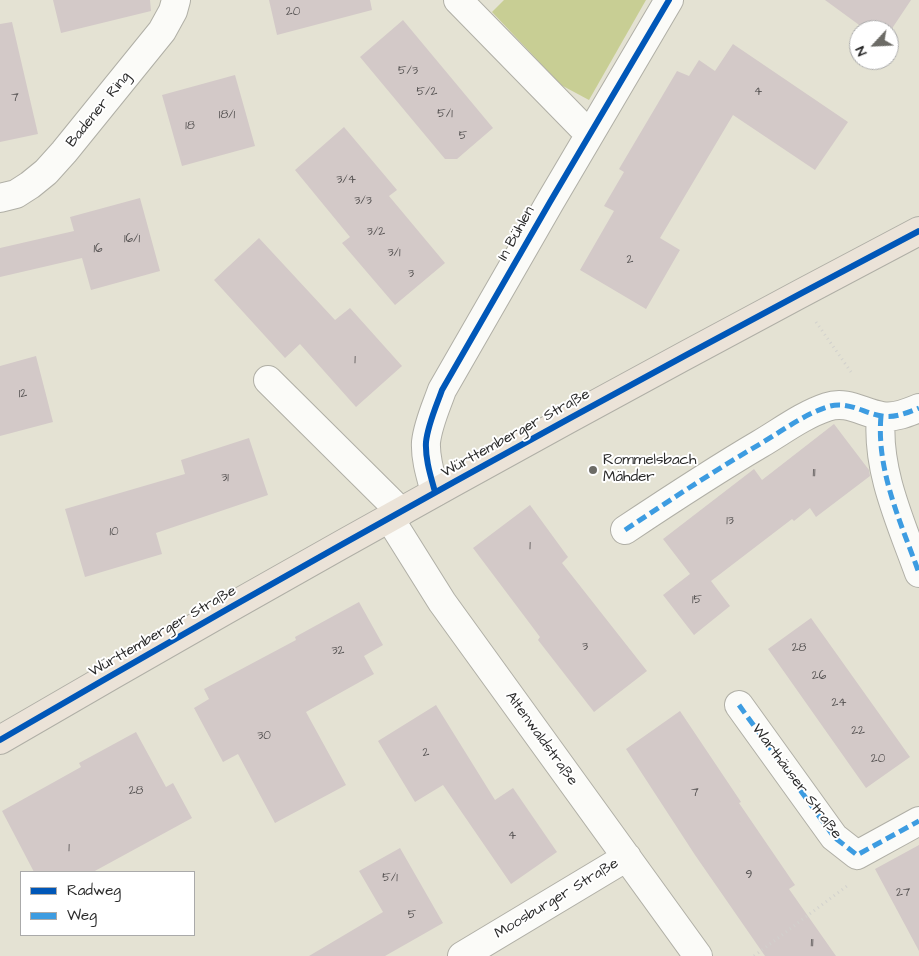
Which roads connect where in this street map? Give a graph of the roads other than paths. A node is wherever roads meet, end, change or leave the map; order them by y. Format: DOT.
graph roads {
  1 [pos="176,0"];
  2 [pos="458,0"];
  3 [pos="669,0"];
  4 [pos="589,134"];
  5 [pos="0,198"];
  6 [pos="919,231"];
  7 [pos="268,380"];
  8 [pos="919,408"];
  9 [pos="881,416"];
  10 [pos="436,492"];
  11 [pos="396,515"];
  12 [pos="625,530"];
  13 [pos="919,573"];
  14 [pos="739,705"];
  15 [pos="0,740"];
  16 [pos="919,821"];
  17 [pos="627,858"];
  18 [pos="462,956"];
  19 [pos="698,956"];
  1 -- 5 [label="street, Badener Ring"];
  2 -- 4 [label="street"];
  3 -- 4 [label="street, In Bühlen"];
  4 -- 10 [label="street, In Bühlen"];
  6 -- 10 [label="main road, Württemberger Straße"];
  7 -- 11 [label="street, Altenwaldstraße"];
  8 -- 9 [label="street"];
  9 -- 12 [label="street"];
  9 -- 13 [label="street"];
  10 -- 11 [label="main road, Württemberger Straße"];
  11 -- 15 [label="main road, Württemberger Straße"];
  11 -- 17 [label="street, Altenwaldstraße"];
  14 -- 16 [label="street, Warthäuser Straße"];
  17 -- 18 [label="street, Moosburger Straße"];
  17 -- 19 [label="street, Altenwaldstraße"];
}
